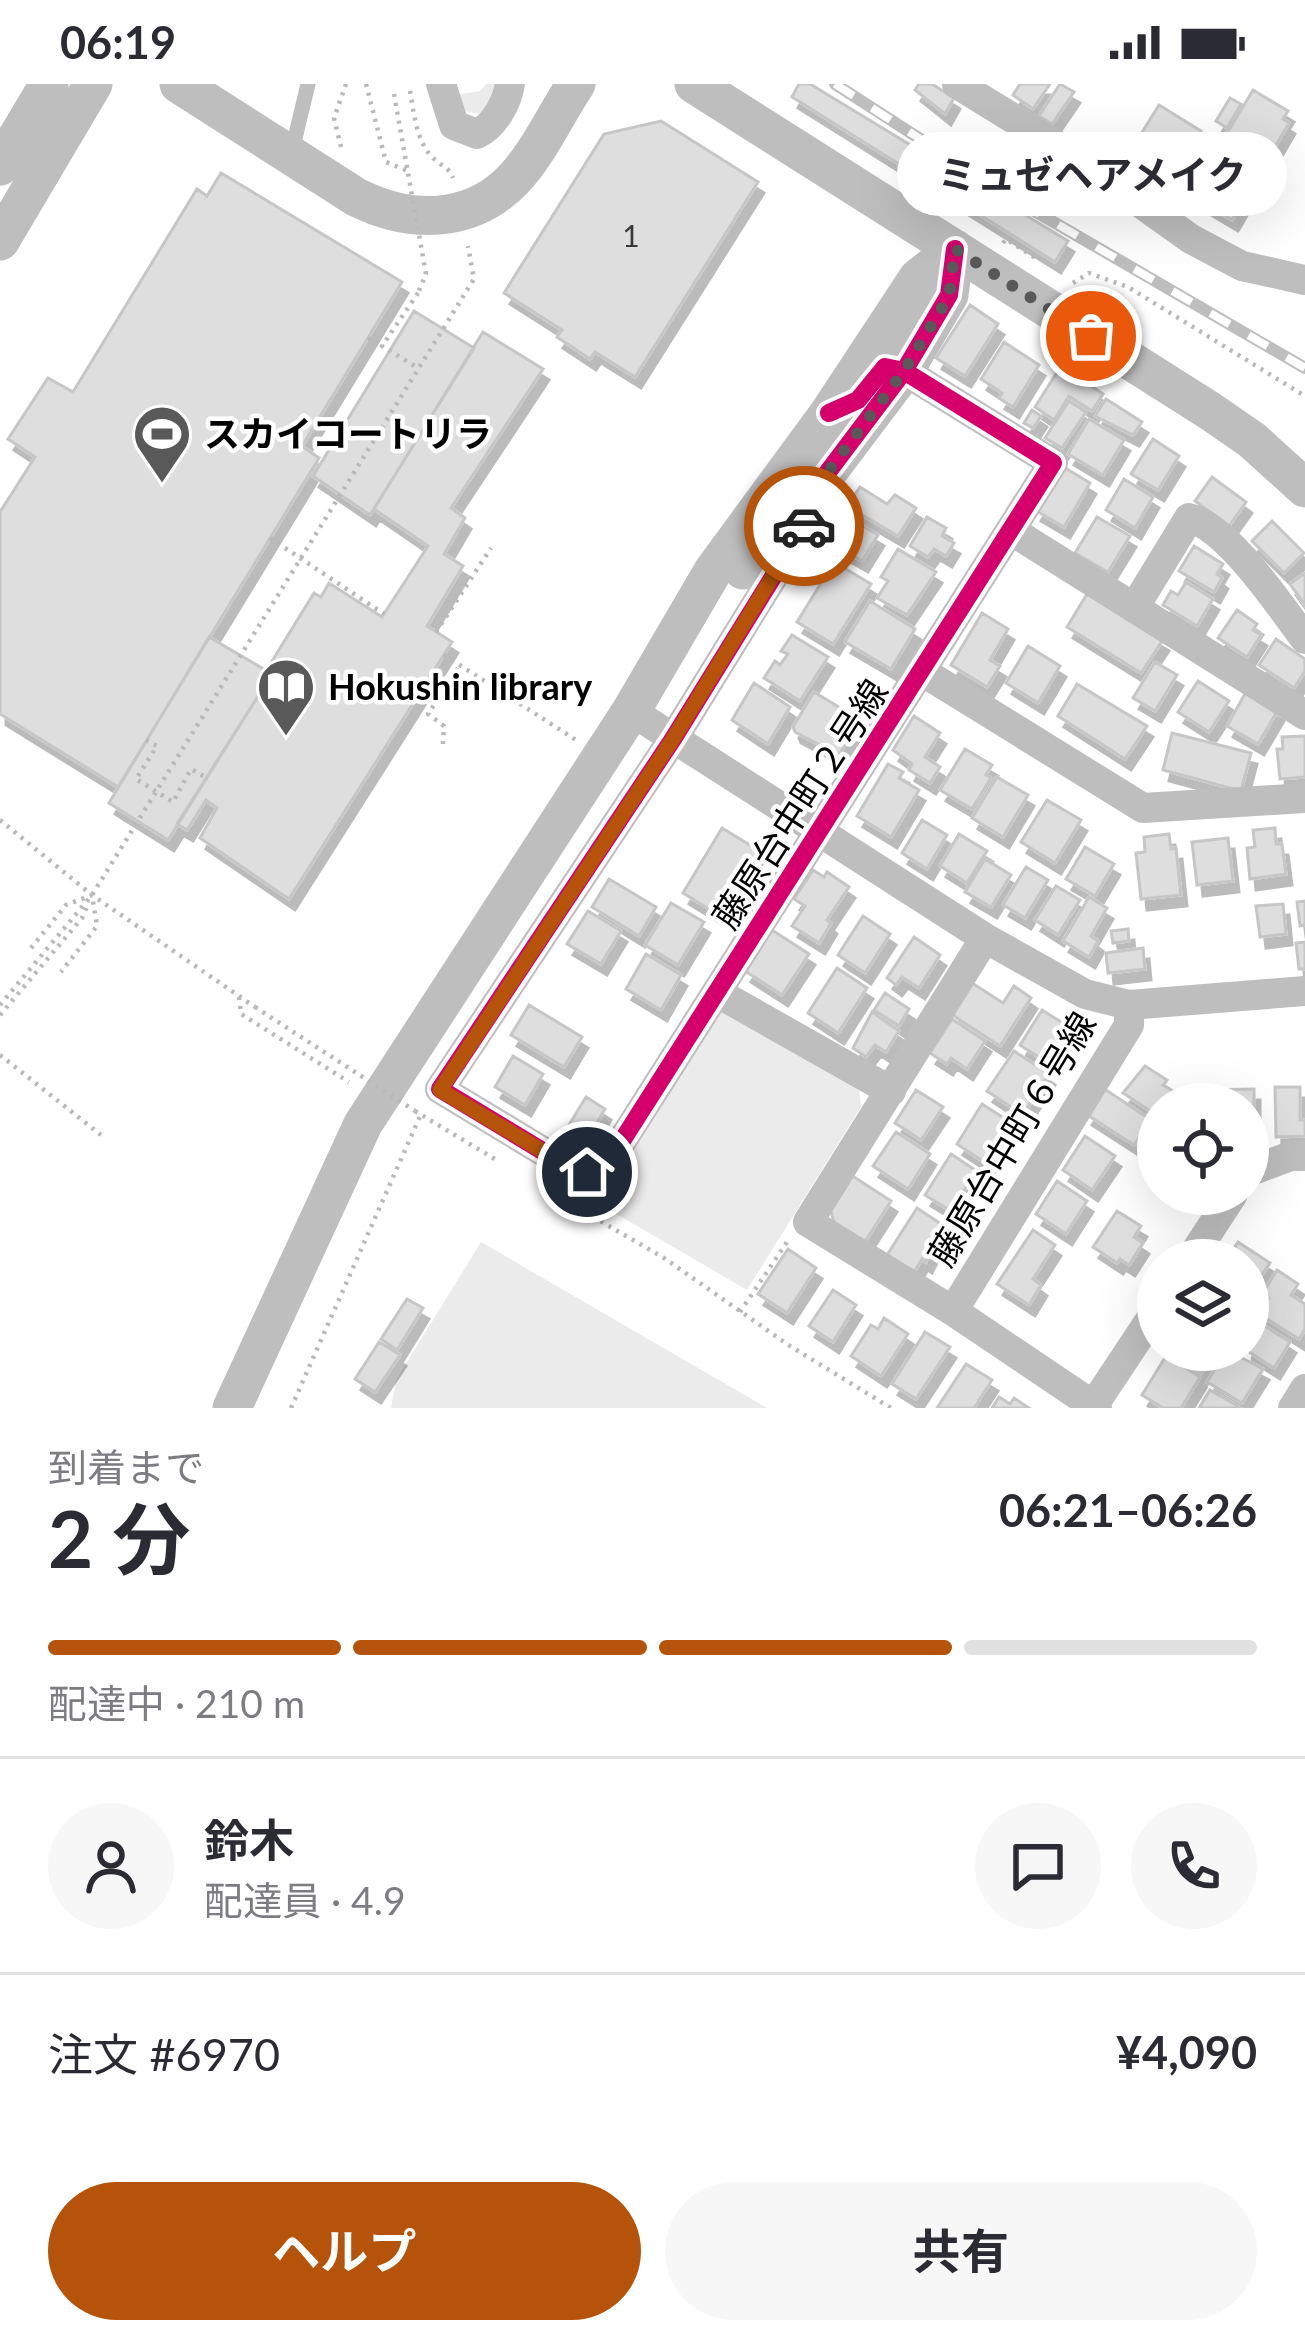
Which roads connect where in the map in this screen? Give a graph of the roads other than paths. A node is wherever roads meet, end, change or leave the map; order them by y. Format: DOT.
graph roads {
  1 [pos="49,84"];
  2 [pos="93,84"];
  3 [pos="179,84"];
  4 [pos="308,84"];
  5 [pos="441,84"];
  6 [pos="451,84"];
  7 [pos="461,84"];
  8 [pos="510,84"];
  9 [pos="576,84"];
  10 [pos="694,84"];
  11 [pos="958,84"];
  12 [pos="292,154"];
  13 [pos="0,166"];
  14 [pos="0,241"];
  15 [pos="955,249"];
  16 [pos="1305,280"];
  17 [pos="904,371"];
  18 [pos="829,413"];
  19 [pos="821,481"];
  20 [pos="1305,488"];
  21 [pos="1012,531"];
  22 [pos="1134,608"];
  23 [pos="1305,639"];
  24 [pos="659,667"];
  25 [pos="923,672"];
  26 [pos="631,711"];
  27 [pos="1305,715"];
  28 [pos="673,739"];
  29 [pos="1305,797"];
  30 [pos="821,832"];
  31 [pos="985,938"];
  32 [pos="1305,991"];
  33 [pos="718,993"];
  34 [pos="1129,1005"];
  35 [pos="891,1091"];
  36 [pos="1305,1156"];
  37 [pos="1269,1164"];
  38 [pos="953,1311"];
  39 [pos="1137,1341"];
  40 [pos="1305,1389"];
  41 [pos="1095,1407"];
  42 [pos="232,1408"];
  43 [pos="1293,1408"];
  1 -- 13 [label="street"];
  2 -- 14 [label="street"];
  3 -- 12 [label="street"];
  4 -- 12 [label="lane"];
  5 -- 8 [label="street"];
  6 -- 7 [label="street"];
  9 -- 12 [label="street"];
  10 -- 15 [label="street"];
  11 -- 16 [label="street"];
  15 -- 17 [label="street"];
  15 -- 18 [label="street"];
  15 -- 20 [label="street"];
  17 -- 18 [label="street"];
  17 -- 19 [label="street"];
  17 -- 21 [label="street, 藤原台中町２号線"];
  18 -- 24 [label="street"];
  19 -- 24 [label="street"];
  19 -- 28 [label="street"];
  21 -- 22 [label="street"];
  21 -- 25 [label="street, 藤原台中町２号線"];
  22 -- 23 [label="street"];
  22 -- 27 [label="street"];
  24 -- 26 [label="street"];
  25 -- 29 [label="street"];
  25 -- 30 [label="street, 藤原台中町２号線"];
  26 -- 28 [label="street"];
  26 -- 42 [label="street"];
  28 -- 30 [label="street"];
  28 -- 33 [label="street, 藤原台中町２号線"];
  30 -- 31 [label="street"];
  30 -- 33 [label="street, 藤原台中町２号線"];
  31 -- 34 [label="street"];
  31 -- 35 [label="street"];
  32 -- 34 [label="street"];
  33 -- 35 [label="street"];
  34 -- 38 [label="street, 藤原台中町６号線"];
  35 -- 38 [label="street"];
  36 -- 37 [label="street"];
  38 -- 41 [label="street"];
  39 -- 41 [label="street"];
  40 -- 43 [label="street"];
}
